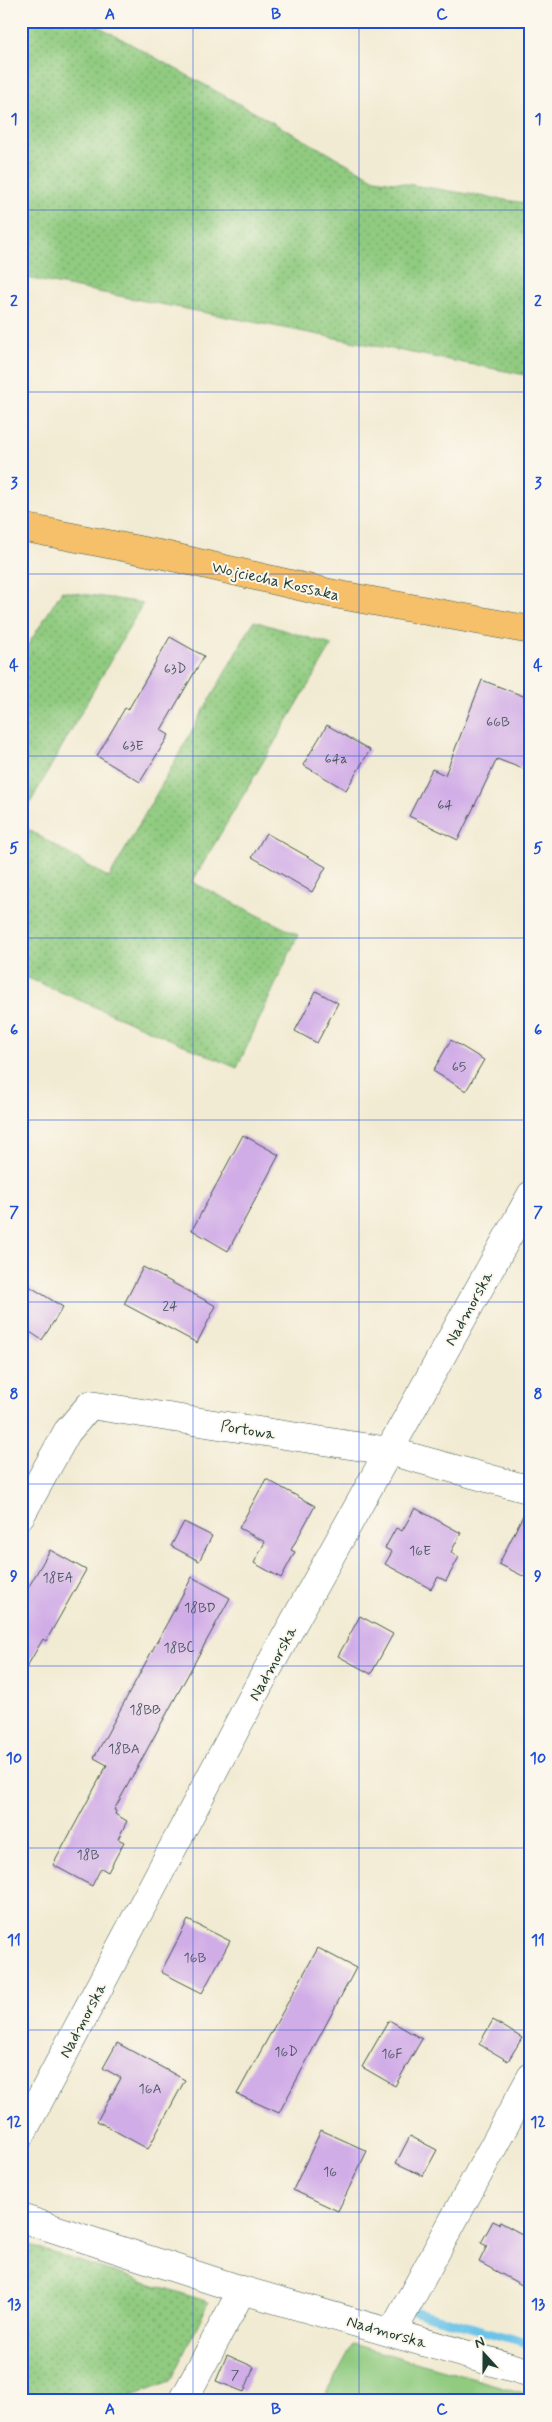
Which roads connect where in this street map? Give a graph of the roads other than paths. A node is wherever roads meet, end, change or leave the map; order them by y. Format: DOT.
graph roads {
  1 [pos="21,527"];
  2 [pos="531,630"];
  3 [pos="531,1195"];
  4 [pos="389,1451"];
  5 [pos="531,1490"];
  6 [pos="21,1515"];
  7 [pos="531,2077"];
  8 [pos="21,2135"];
  9 [pos="21,2218"];
  10 [pos="242,2290"];
  11 [pos="392,2333"];
  12 [pos="531,2373"];
  13 [pos="183,2401"];
  1 -- 2 [label="main road, Wojciecha Kossaka"];
  3 -- 4 [label="street, Nadmorska"];
  4 -- 5 [label="street, Portowa"];
  4 -- 6 [label="street, Portowa"];
  4 -- 8 [label="street, Nadmorska"];
  7 -- 11 [label="street"];
  9 -- 10 [label="street, Nadmorska"];
  10 -- 11 [label="street, Nadmorska"];
  10 -- 13 [label="street"];
  11 -- 12 [label="street, Nadmorska"];
}
